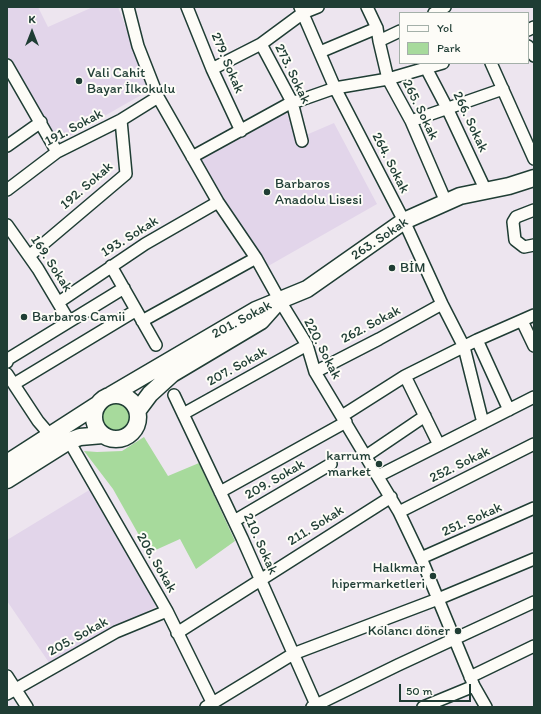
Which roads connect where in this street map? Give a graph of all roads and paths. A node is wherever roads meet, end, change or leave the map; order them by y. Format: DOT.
graph roads {
  1 [pos="128,7"];
  2 [pos="187,7"];
  3 [pos="318,7"];
  4 [pos="366,7"];
  5 [pos="445,7"];
  6 [pos="302,10"];
  7 [pos="436,12"];
  8 [pos="377,28"];
  9 [pos="399,31"];
  10 [pos="379,41"];
  11 [pos="261,44"];
  12 [pos="320,52"];
  13 [pos="440,64"];
  14 [pos="491,64"];
  15 [pos="426,68"];
  16 [pos="212,69"];
  17 [pos="9,72"];
  18 [pos="388,79"];
  19 [pos="335,88"];
  20 [pos="503,89"];
  21 [pos="158,97"];
  22 [pos="292,102"];
  23 [pos="447,108"];
  24 [pos="120,120"];
  25 [pos="411,121"];
  26 [pos="41,122"];
  27 [pos="241,131"];
  28 [pos="302,141"];
  29 [pos="7,146"];
  30 [pos="56,152"];
  31 [pos="192,157"];
  32 [pos="534,159"];
  33 [pos="534,178"];
  34 [pos="7,190"];
  35 [pos="486,190"];
  36 [pos="218,202"];
  37 [pos="446,202"];
  38 [pos="534,210"];
  39 [pos="404,221"];
  40 [pos="7,225"];
  41 [pos="534,245"];
  42 [pos="28,256"];
  43 [pos="256,258"];
  44 [pos="111,266"];
  45 [pos="124,288"];
  46 [pos="280,301"];
  47 [pos="59,302"];
  48 [pos="442,304"];
  49 [pos="136,311"];
  50 [pos="534,315"];
  51 [pos="69,321"];
  52 [pos="142,321"];
  53 [pos="522,321"];
  54 [pos="477,340"];
  55 [pos="156,345"];
  56 [pos="307,345"];
  57 [pos="534,346"];
  58 [pos="464,347"];
  59 [pos="7,362"];
  60 [pos="315,372"];
  61 [pos="7,374"];
  62 [pos="405,376"];
  63 [pos="14,384"];
  64 [pos="111,395"];
  65 [pos="174,395"];
  66 [pos="534,396"];
  67 [pos="96,405"];
  68 [pos="138,410"];
  69 [pos="508,410"];
  70 [pos="183,414"];
  71 [pos="425,416"];
  72 [pos="344,419"];
  73 [pos="483,423"];
  74 [pos="50,435"];
  75 [pos="103,435"];
  76 [pos="69,441"];
  77 [pos="534,444"];
  78 [pos="439,445"];
  79 [pos="366,456"];
  80 [pos="7,463"];
  81 [pos="331,464"];
  82 [pos="378,476"];
  83 [pos="7,480"];
  84 [pos="220,492"];
  85 [pos="391,497"];
  86 [pos="534,508"];
  87 [pos="399,512"];
  88 [pos="234,521"];
  89 [pos="421,558"];
  90 [pos="534,559"];
  91 [pos="260,580"];
  92 [pos="438,599"];
  93 [pos="534,602"];
  94 [pos="167,611"];
  95 [pos="178,633"];
  96 [pos="454,639"];
  97 [pos="534,646"];
  98 [pos="293,654"];
  99 [pos="7,676"];
  100 [pos="472,682"];
  101 [pos="11,692"];
  102 [pos="209,705"];
  103 [pos="315,706"];
  104 [pos="27,707"];
  105 [pos="423,707"];
  106 [pos="486,707"];
  1 -- 21 [label="street, 220. Sokak"];
  2 -- 16 [label="street, 279. Sokak"];
  3 -- 6 [label="street"];
  4 -- 8 [label="street, 265. Sokak"];
  5 -- 7 [label="street"];
  6 -- 11 [label="street"];
  6 -- 12 [label="street, 264. Sokak"];
  8 -- 10 [label="street, 265. Sokak"];
  8 -- 12 [label="street"];
  9 -- 10 [label="street"];
  10 -- 18 [label="street, 265. Sokak"];
  11 -- 16 [label="street"];
  11 -- 22 [label="street, 273. Sokak"];
  12 -- 19 [label="street, 264. Sokak"];
  13 -- 15 [label="street"];
  14 -- 20 [label="street"];
  15 -- 18 [label="street"];
  15 -- 23 [label="street, 266. Sokak"];
  16 -- 27 [label="street, 279. Sokak"];
  17 -- 26 [label="street"];
  18 -- 19 [label="street"];
  18 -- 25 [label="street, 265. Sokak"];
  19 -- 22 [label="street"];
  19 -- 39 [label="street, 264. Sokak"];
  20 -- 23 [label="street"];
  20 -- 32 [label="street"];
  21 -- 24 [label="street, 191. Sokak"];
  21 -- 31 [label="street, 220. Sokak"];
  22 -- 27 [label="street"];
  22 -- 28 [label="street, 273. Sokak"];
  23 -- 25 [label="street"];
  23 -- 35 [label="street, 266. Sokak"];
  24 -- 30 [label="street, 191. Sokak"];
  24 -- 42 [label="street, 192. Sokak"];
  25 -- 37 [label="street, 265. Sokak"];
  26 -- 29 [label="street"];
  26 -- 30 [label="street"];
  27 -- 31 [label="street"];
  30 -- 34 [label="street, 191. Sokak"];
  31 -- 36 [label="street, 220. Sokak"];
  33 -- 35 [label="street, 263. Sokak"];
  35 -- 37 [label="street, 263. Sokak"];
  36 -- 43 [label="street, 220. Sokak"];
  36 -- 44 [label="street, 193. Sokak"];
  37 -- 39 [label="street, 263. Sokak"];
  38 -- 41 [label="street"];
  39 -- 46 [label="street, 263. Sokak"];
  39 -- 48 [label="street, 264. Sokak"];
  40 -- 42 [label="street, 169. Sokak"];
  42 -- 47 [label="street, 169. Sokak"];
  43 -- 46 [label="street, 220. Sokak"];
  43 -- 52 [label="street"];
  44 -- 45 [label="street"];
  44 -- 47 [label="street, 193. Sokak"];
  45 -- 49 [label="street"];
  45 -- 51 [label="street"];
  46 -- 56 [label="street, 220. Sokak"];
  46 -- 64 [label="street, 201. Sokak"];
  46 -- 68 [label="street, 201. Sokak"];
  47 -- 51 [label="street, 169. Sokak"];
  48 -- 58 [label="street, 264. Sokak"];
  48 -- 60 [label="street, 262. Sokak"];
  49 -- 52 [label="street"];
  49 -- 63 [label="street"];
  50 -- 53 [label="street"];
  51 -- 59 [label="street"];
  52 -- 55 [label="street"];
  53 -- 54 [label="street"];
  53 -- 57 [label="street"];
  54 -- 58 [label="street"];
  54 -- 69 [label="street"];
  56 -- 60 [label="street, 220. Sokak"];
  56 -- 70 [label="street, 207. Sokak"];
  58 -- 62 [label="street"];
  58 -- 73 [label="street, 264. Sokak"];
  60 -- 72 [label="street, 220. Sokak"];
  61 -- 63 [label="street"];
  62 -- 71 [label="street"];
  62 -- 72 [label="street"];
  63 -- 74 [label="street"];
  64 -- 67 [label="street, 201. Sokak"];
  64 -- 68 [label="street"];
  65 -- 70 [label="street, 210. Sokak"];
  66 -- 69 [label="street"];
  67 -- 74 [label="street, 201. Sokak"];
  67 -- 75 [label="street"];
  68 -- 75 [label="street, 201. Sokak"];
  69 -- 73 [label="street"];
  70 -- 84 [label="street, 210. Sokak"];
  71 -- 78 [label="street"];
  71 -- 79 [label="street"];
  72 -- 79 [label="street, 220. Sokak"];
  72 -- 84 [label="street"];
  73 -- 78 [label="street"];
  74 -- 80 [label="street, 201. Sokak"];
  75 -- 76 [label="street, 201. Sokak"];
  76 -- 83 [label="street, 201. Sokak"];
  76 -- 94 [label="street, 206. Sokak"];
  77 -- 87 [label="street, 252. Sokak"];
  78 -- 82 [label="street"];
  79 -- 82 [label="street, 220. Sokak"];
  81 -- 88 [label="street, 209. Sokak"];
  82 -- 85 [label="street, 220. Sokak"];
  84 -- 88 [label="street, 210. Sokak"];
  85 -- 87 [label="street, 220. Sokak"];
  85 -- 91 [label="street, 211. Sokak"];
  86 -- 89 [label="street, 251. Sokak"];
  87 -- 89 [label="street, 220. Sokak"];
  88 -- 91 [label="street, 210. Sokak"];
  89 -- 92 [label="street, 220. Sokak"];
  90 -- 92 [label="street"];
  91 -- 95 [label="street, 211. Sokak"];
  91 -- 98 [label="street, 210. Sokak"];
  92 -- 96 [label="street, 220. Sokak"];
  92 -- 98 [label="street"];
  93 -- 96 [label="street"];
  94 -- 95 [label="street, 206. Sokak"];
  94 -- 101 [label="street, 205. Sokak"];
  95 -- 102 [label="street, 206. Sokak"];
  96 -- 100 [label="street, 220. Sokak"];
  96 -- 103 [label="street"];
  97 -- 100 [label="street"];
  98 -- 102 [label="street"];
  98 -- 103 [label="street, 210. Sokak"];
  99 -- 101 [label="street"];
  100 -- 105 [label="street"];
  100 -- 106 [label="street, 220. Sokak"];
  101 -- 104 [label="street"];
}
